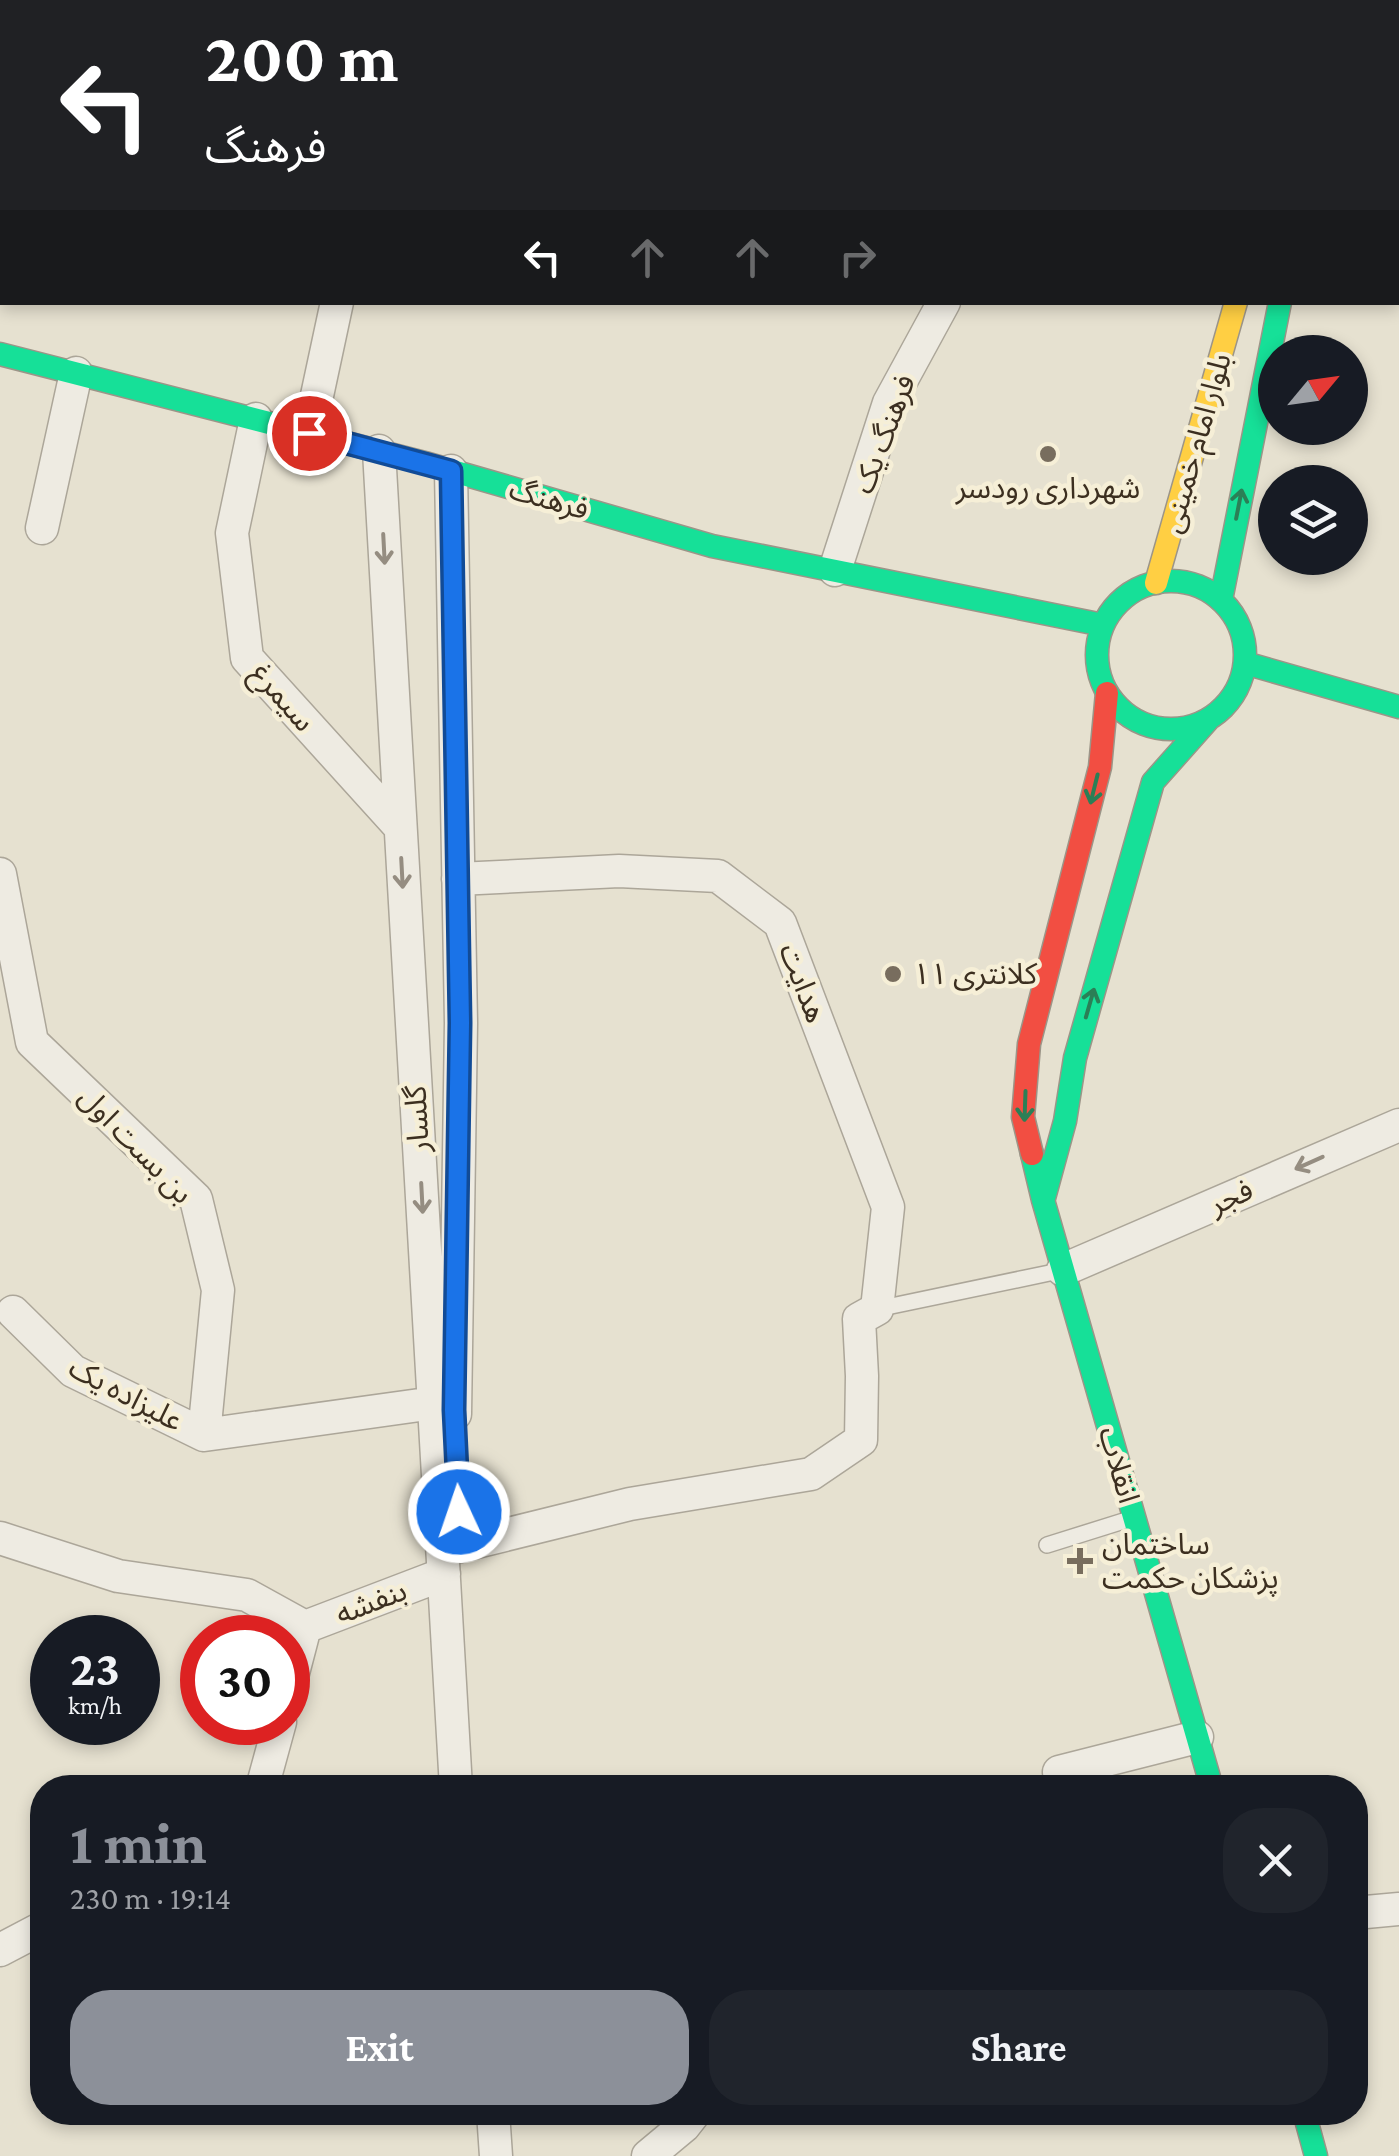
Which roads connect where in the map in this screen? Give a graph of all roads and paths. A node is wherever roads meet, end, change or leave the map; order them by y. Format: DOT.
graph roads {
  1 [pos="337,305"];
  2 [pos="942,305"];
  3 [pos="1235,305"];
  4 [pos="1279,305"];
  5 [pos="0,354"];
  6 [pos="76,373"];
  7 [pos="256,419"];
  8 [pos="309,433"];
  9 [pos="379,451"];
  10 [pos="451,471"];
  11 [pos="42,528"];
  12 [pos="835,570"];
  13 [pos="1156,583"];
  14 [pos="1220,600"];
  15 [pos="1103,625"];
  16 [pos="1245,663"];
  17 [pos="1107,692"];
  18 [pos="1399,708"];
  19 [pos="1208,720"];
  20 [pos="400,827"];
  21 [pos="0,874"];
  22 [pos="458,880"];
  23 [pos="1399,1125"];
  24 [pos="1043,1200"];
  25 [pos="1063,1270"];
  26 [pos="876,1309"];
  27 [pos="13,1312"];
  28 [pos="434,1403"];
  29 [pos="204,1435"];
  30 [pos="1134,1518"];
  31 [pos="0,1538"];
  32 [pos="1047,1544"];
  33 [pos="452,1560"];
  34 [pos="283,1615"];
  35 [pos="310,1625"];
  36 [pos="1197,1736"];
  37 [pos="274,1745"];
  38 [pos="1059,1772"];
  39 [pos="266,1775"];
  40 [pos="456,1775"];
  41 [pos="473,1775"];
  42 [pos="1208,1775"];
  43 [pos="1399,1909"];
  44 [pos="1368,1912"];
  45 [pos="30,1934"];
  46 [pos="0,1950"];
  47 [pos="475,2125"];
  48 [pos="494,2125"];
  49 [pos="685,2125"];
  50 [pos="1308,2125"];
  51 [pos="476,2156"];
  52 [pos="496,2156"];
  53 [pos="648,2156"];
  54 [pos="1316,2156"];
  1 -- 8 [label="street"];
  2 -- 12 [label="street, فرهنگ یک"];
  3 -- 13 [label="main road, بلوار امام خمینی"];
  14 -- 4 [label="main road, بلوار امام خمینی, one-way"];
  5 -- 6 [label="main road, فرهنگ"];
  6 -- 7 [label="main road, فرهنگ"];
  6 -- 11 [label="street"];
  7 -- 8 [label="main road, فرهنگ"];
  7 -- 20 [label="street, سیمرغ"];
  8 -- 9 [label="main road, فرهنگ"];
  9 -- 10 [label="main road, فرهنگ"];
  9 -- 20 [label="street, گلسار, one-way"];
  10 -- 12 [label="main road, فرهنگ"];
  10 -- 22 [label="street, گلسار"];
  12 -- 15 [label="main road, فرهنگ"];
  13 -- 14 [label="main road"];
  13 -- 15 [label="main road"];
  14 -- 16 [label="main road"];
  15 -- 17 [label="main road"];
  16 -- 18 [label="main road"];
  16 -- 19 [label="main road"];
  17 -- 19 [label="main road"];
  17 -- 24 [label="main road, انقلاب, one-way"];
  24 -- 19 [label="main road, one-way"];
  20 -- 28 [label="street, گلسار, one-way"];
  21 -- 29 [label="street, بن بست اول"];
  22 -- 26 [label="street, هدایت"];
  22 -- 33 [label="street, گلسار"];
  23 -- 25 [label="street, فجر, one-way"];
  24 -- 25 [label="main road, انقلاب"];
  25 -- 26 [label="lane"];
  25 -- 30 [label="main road, انقلاب"];
  26 -- 33 [label="street, هدایت"];
  27 -- 29 [label="street, علیزاده یک"];
  28 -- 29 [label="street, علیزاده یک"];
  28 -- 33 [label="street, گلسار"];
  30 -- 32 [label="lane"];
  30 -- 36 [label="main road, انقلاب"];
  31 -- 34 [label="street"];
  33 -- 35 [label="street, بنفشه"];
  33 -- 40 [label="street, گلسار"];
  33 -- 41 [label="street, گلسار"];
  36 -- 38 [label="street"];
  36 -- 42 [label="main road, انقلاب"];
  37 -- 39 [label="street"];
  43 -- 44 [label="street"];
  45 -- 46 [label="street"];
  47 -- 51 [label="street"];
  48 -- 52 [label="street"];
  49 -- 53 [label="street"];
  50 -- 54 [label="main road"];
}
